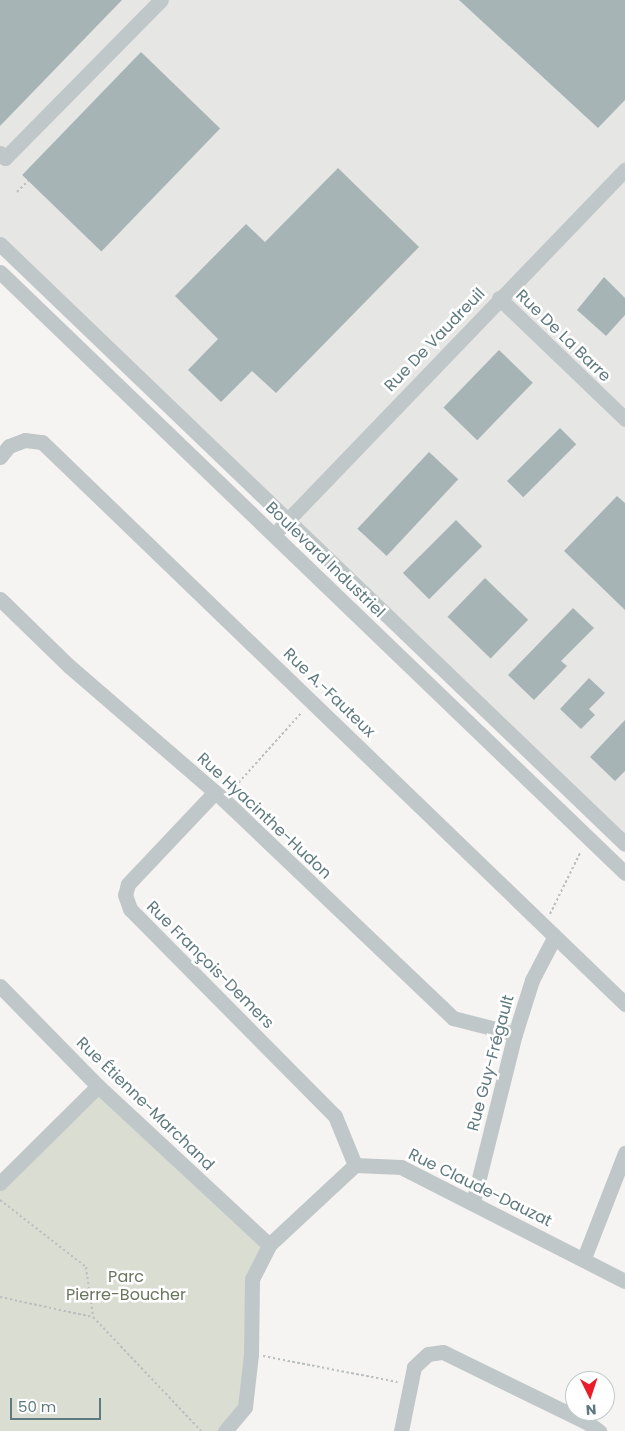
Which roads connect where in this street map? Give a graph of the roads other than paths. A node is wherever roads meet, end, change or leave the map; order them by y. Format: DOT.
graph roads {
  1 [pos="161,0"];
  2 [pos="2,158"];
  3 [pos="625,170"];
  4 [pos="2,249"];
  5 [pos="0,272"];
  6 [pos="499,298"];
  7 [pos="72,313"];
  8 [pos="58,328"];
  9 [pos="625,419"];
  10 [pos="0,457"];
  11 [pos="288,520"];
  12 [pos="273,535"];
  13 [pos="0,599"];
  14 [pos="374,603"];
  15 [pos="359,617"];
  16 [pos="410,637"];
  17 [pos="395,652"];
  18 [pos="468,693"];
  19 [pos="451,706"];
  20 [pos="552,774"];
  21 [pos="537,789"];
  22 [pos="219,796"];
  23 [pos="625,844"];
  24 [pos="623,867"];
  25 [pos="554,938"];
  26 [pos="0,986"];
  27 [pos="625,1004"];
  28 [pos="515,1034"];
  29 [pos="98,1086"];
  30 [pos="625,1153"];
  31 [pos="355,1166"];
  32 [pos="0,1182"];
  33 [pos="473,1202"];
  34 [pos="269,1245"];
  35 [pos="584,1258"];
  36 [pos="625,1281"];
  37 [pos="225,1431"];
  38 [pos="401,1431"];
  39 [pos="599,1431"];
  1 -- 2 [label="street"];
  3 -- 6 [label="street, Rue De Vaudreuil"];
  4 -- 7 [label="street, Boulevard Industriel"];
  5 -- 8 [label="street, Boulevard Industriel"];
  6 -- 9 [label="street, Rue De La Barre"];
  6 -- 11 [label="street, Rue De Vaudreuil"];
  7 -- 8 [label="street"];
  7 -- 11 [label="street, Boulevard Industriel"];
  8 -- 12 [label="street, Boulevard Industriel"];
  10 -- 25 [label="street, Rue A.-Fauteux"];
  11 -- 12 [label="street, Rue De Vaudreuil"];
  11 -- 14 [label="street, Boulevard Industriel"];
  12 -- 15 [label="street, Boulevard Industriel"];
  13 -- 22 [label="street, Rue Hyacinthe-Hudon"];
  14 -- 15 [label="street"];
  14 -- 16 [label="street, Boulevard Industriel"];
  15 -- 17 [label="street, Boulevard Industriel"];
  16 -- 17 [label="street"];
  16 -- 18 [label="street, Boulevard Industriel"];
  17 -- 19 [label="street, Boulevard Industriel"];
  18 -- 19 [label="street"];
  18 -- 20 [label="street, Boulevard Industriel"];
  19 -- 21 [label="street, Boulevard Industriel"];
  20 -- 21 [label="street"];
  20 -- 23 [label="street, Boulevard Industriel"];
  21 -- 24 [label="street, Boulevard Industriel"];
  22 -- 28 [label="street, Rue Hyacinthe-Hudon"];
  22 -- 31 [label="street, Rue François-Demers"];
  25 -- 27 [label="street, Rue A.-Fauteux"];
  25 -- 28 [label="street, Rue Guy-Frégault"];
  26 -- 29 [label="street, Rue Étienne-Marchand"];
  28 -- 33 [label="street, Rue Guy-Frégault"];
  29 -- 32 [label="street"];
  29 -- 34 [label="street, Rue Étienne-Marchand"];
  30 -- 35 [label="street"];
  31 -- 33 [label="street, Rue Claude-Dauzat"];
  31 -- 34 [label="street"];
  33 -- 35 [label="street, Rue Claude-Dauzat"];
  34 -- 37 [label="street"];
  35 -- 36 [label="street, Rue Claude-Dauzat"];
  38 -- 39 [label="street"];
}
